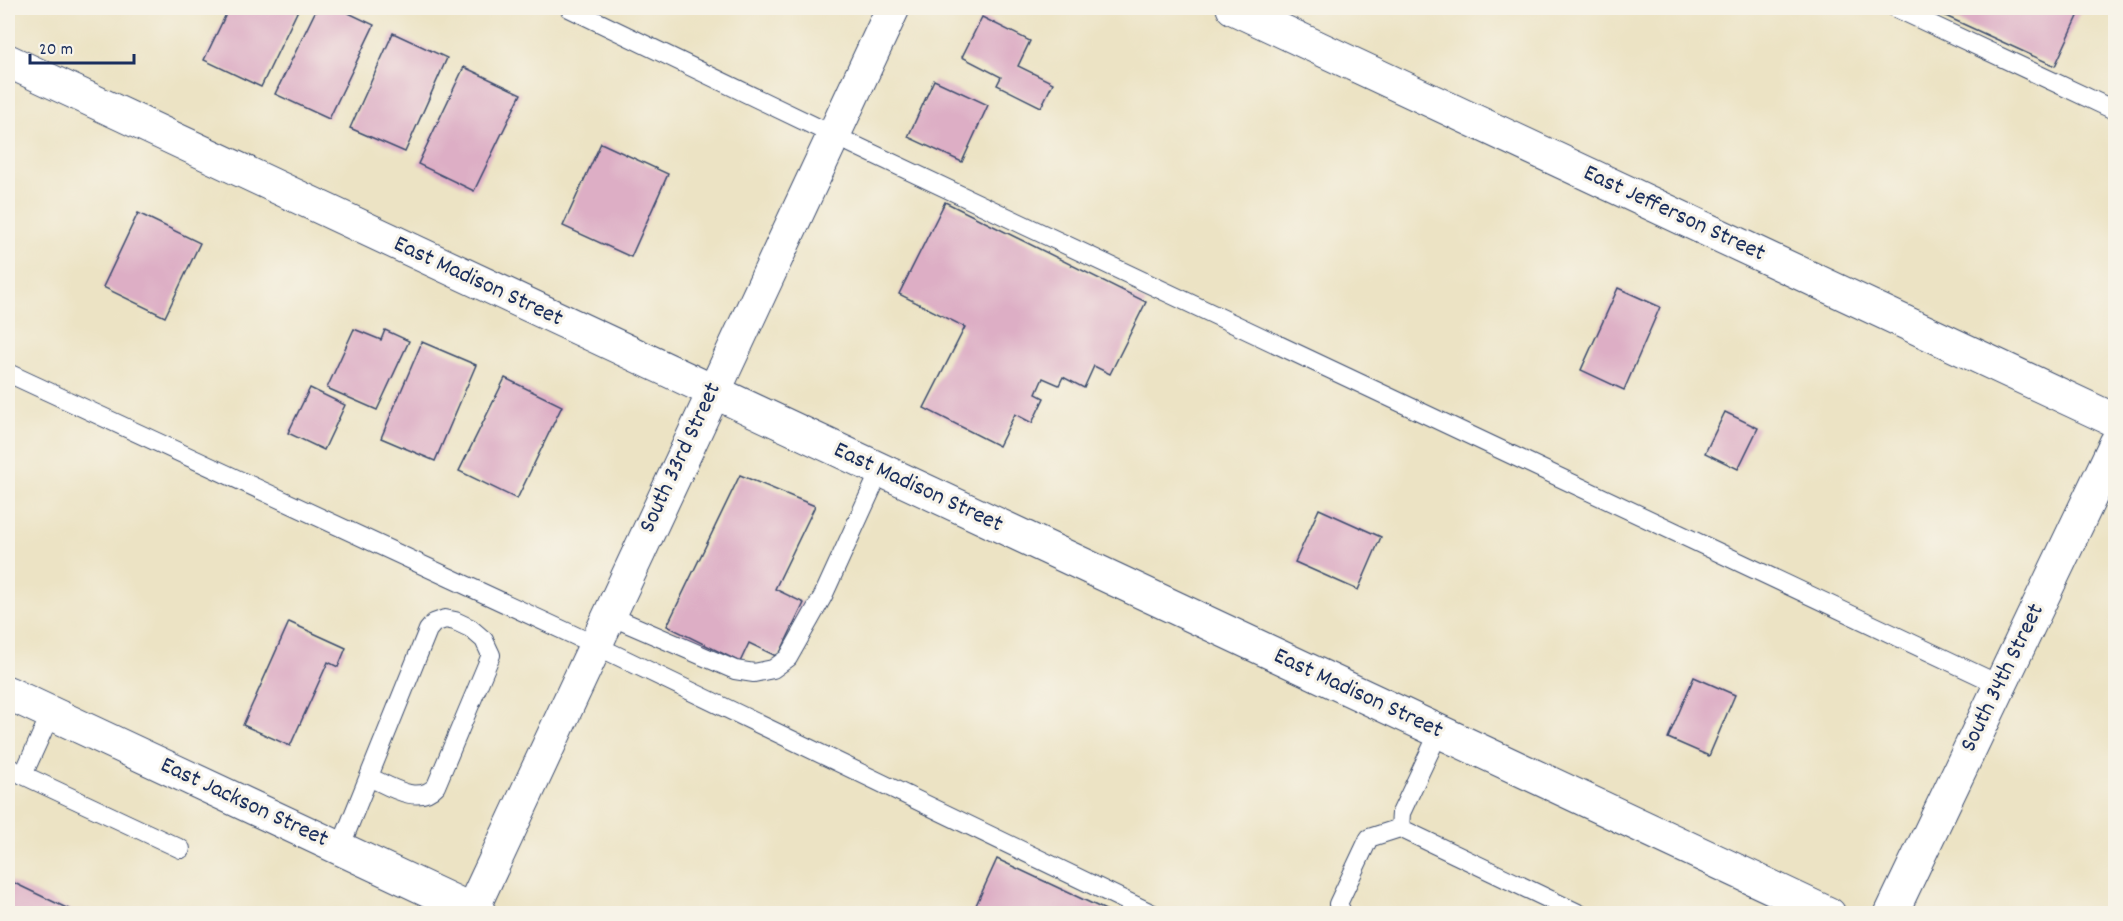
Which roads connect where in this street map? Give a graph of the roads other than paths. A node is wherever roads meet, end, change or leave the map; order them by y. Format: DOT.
graph roads {
  1 [pos="568,8"];
  2 [pos="893,8"];
  3 [pos="1233,8"];
  4 [pos="1896,8"];
  5 [pos="8,61"];
  6 [pos="2115,111"];
  7 [pos="833,135"];
  8 [pos="8,373"];
  9 [pos="712,392"];
  10 [pos="2115,421"];
  11 [pos="2115,443"];
  12 [pos="880,471"];
  13 [pos="608,615"];
  14 [pos="595,645"];
  15 [pos="2000,685"];
  16 [pos="8,693"];
  17 [pos="51,714"];
  18 [pos="1439,732"];
  19 [pos="15,771"];
  20 [pos="369,777"];
  21 [pos="1400,828"];
  22 [pos="340,848"];
  23 [pos="181,849"];
  24 [pos="474,912"];
  25 [pos="1153,914"];
  26 [pos="1342,914"];
  27 [pos="1580,914"];
  28 [pos="1829,914"];
  29 [pos="1891,914"];
  1 -- 7 [label="lane"];
  2 -- 7 [label="street, South 33rd Street"];
  3 -- 10 [label="street, East Jefferson Street"];
  4 -- 6 [label="lane"];
  5 -- 9 [label="street, East Madison Street"];
  7 -- 9 [label="street, South 33rd Street"];
  7 -- 15 [label="lane"];
  8 -- 14 [label="lane"];
  9 -- 12 [label="street, East Madison Street"];
  9 -- 13 [label="street, South 33rd Street"];
  11 -- 15 [label="street, South 34th Street"];
  12 -- 13 [label="lane"];
  12 -- 18 [label="street, East Madison Street"];
  13 -- 14 [label="street, South 33rd Street"];
  14 -- 24 [label="street, South 33rd Street"];
  14 -- 25 [label="lane"];
  15 -- 29 [label="street, South 34th Street"];
  16 -- 17 [label="street, East Jackson Street"];
  17 -- 19 [label="lane"];
  17 -- 22 [label="street, East Jackson Street"];
  18 -- 21 [label="lane"];
  18 -- 28 [label="street, East Madison Street"];
  19 -- 23 [label="lane"];
  20 -- 20 [label="lane"];
  20 -- 22 [label="lane"];
  21 -- 26 [label="lane"];
  21 -- 27 [label="lane"];
  22 -- 24 [label="street, East Jackson Street"];
}
